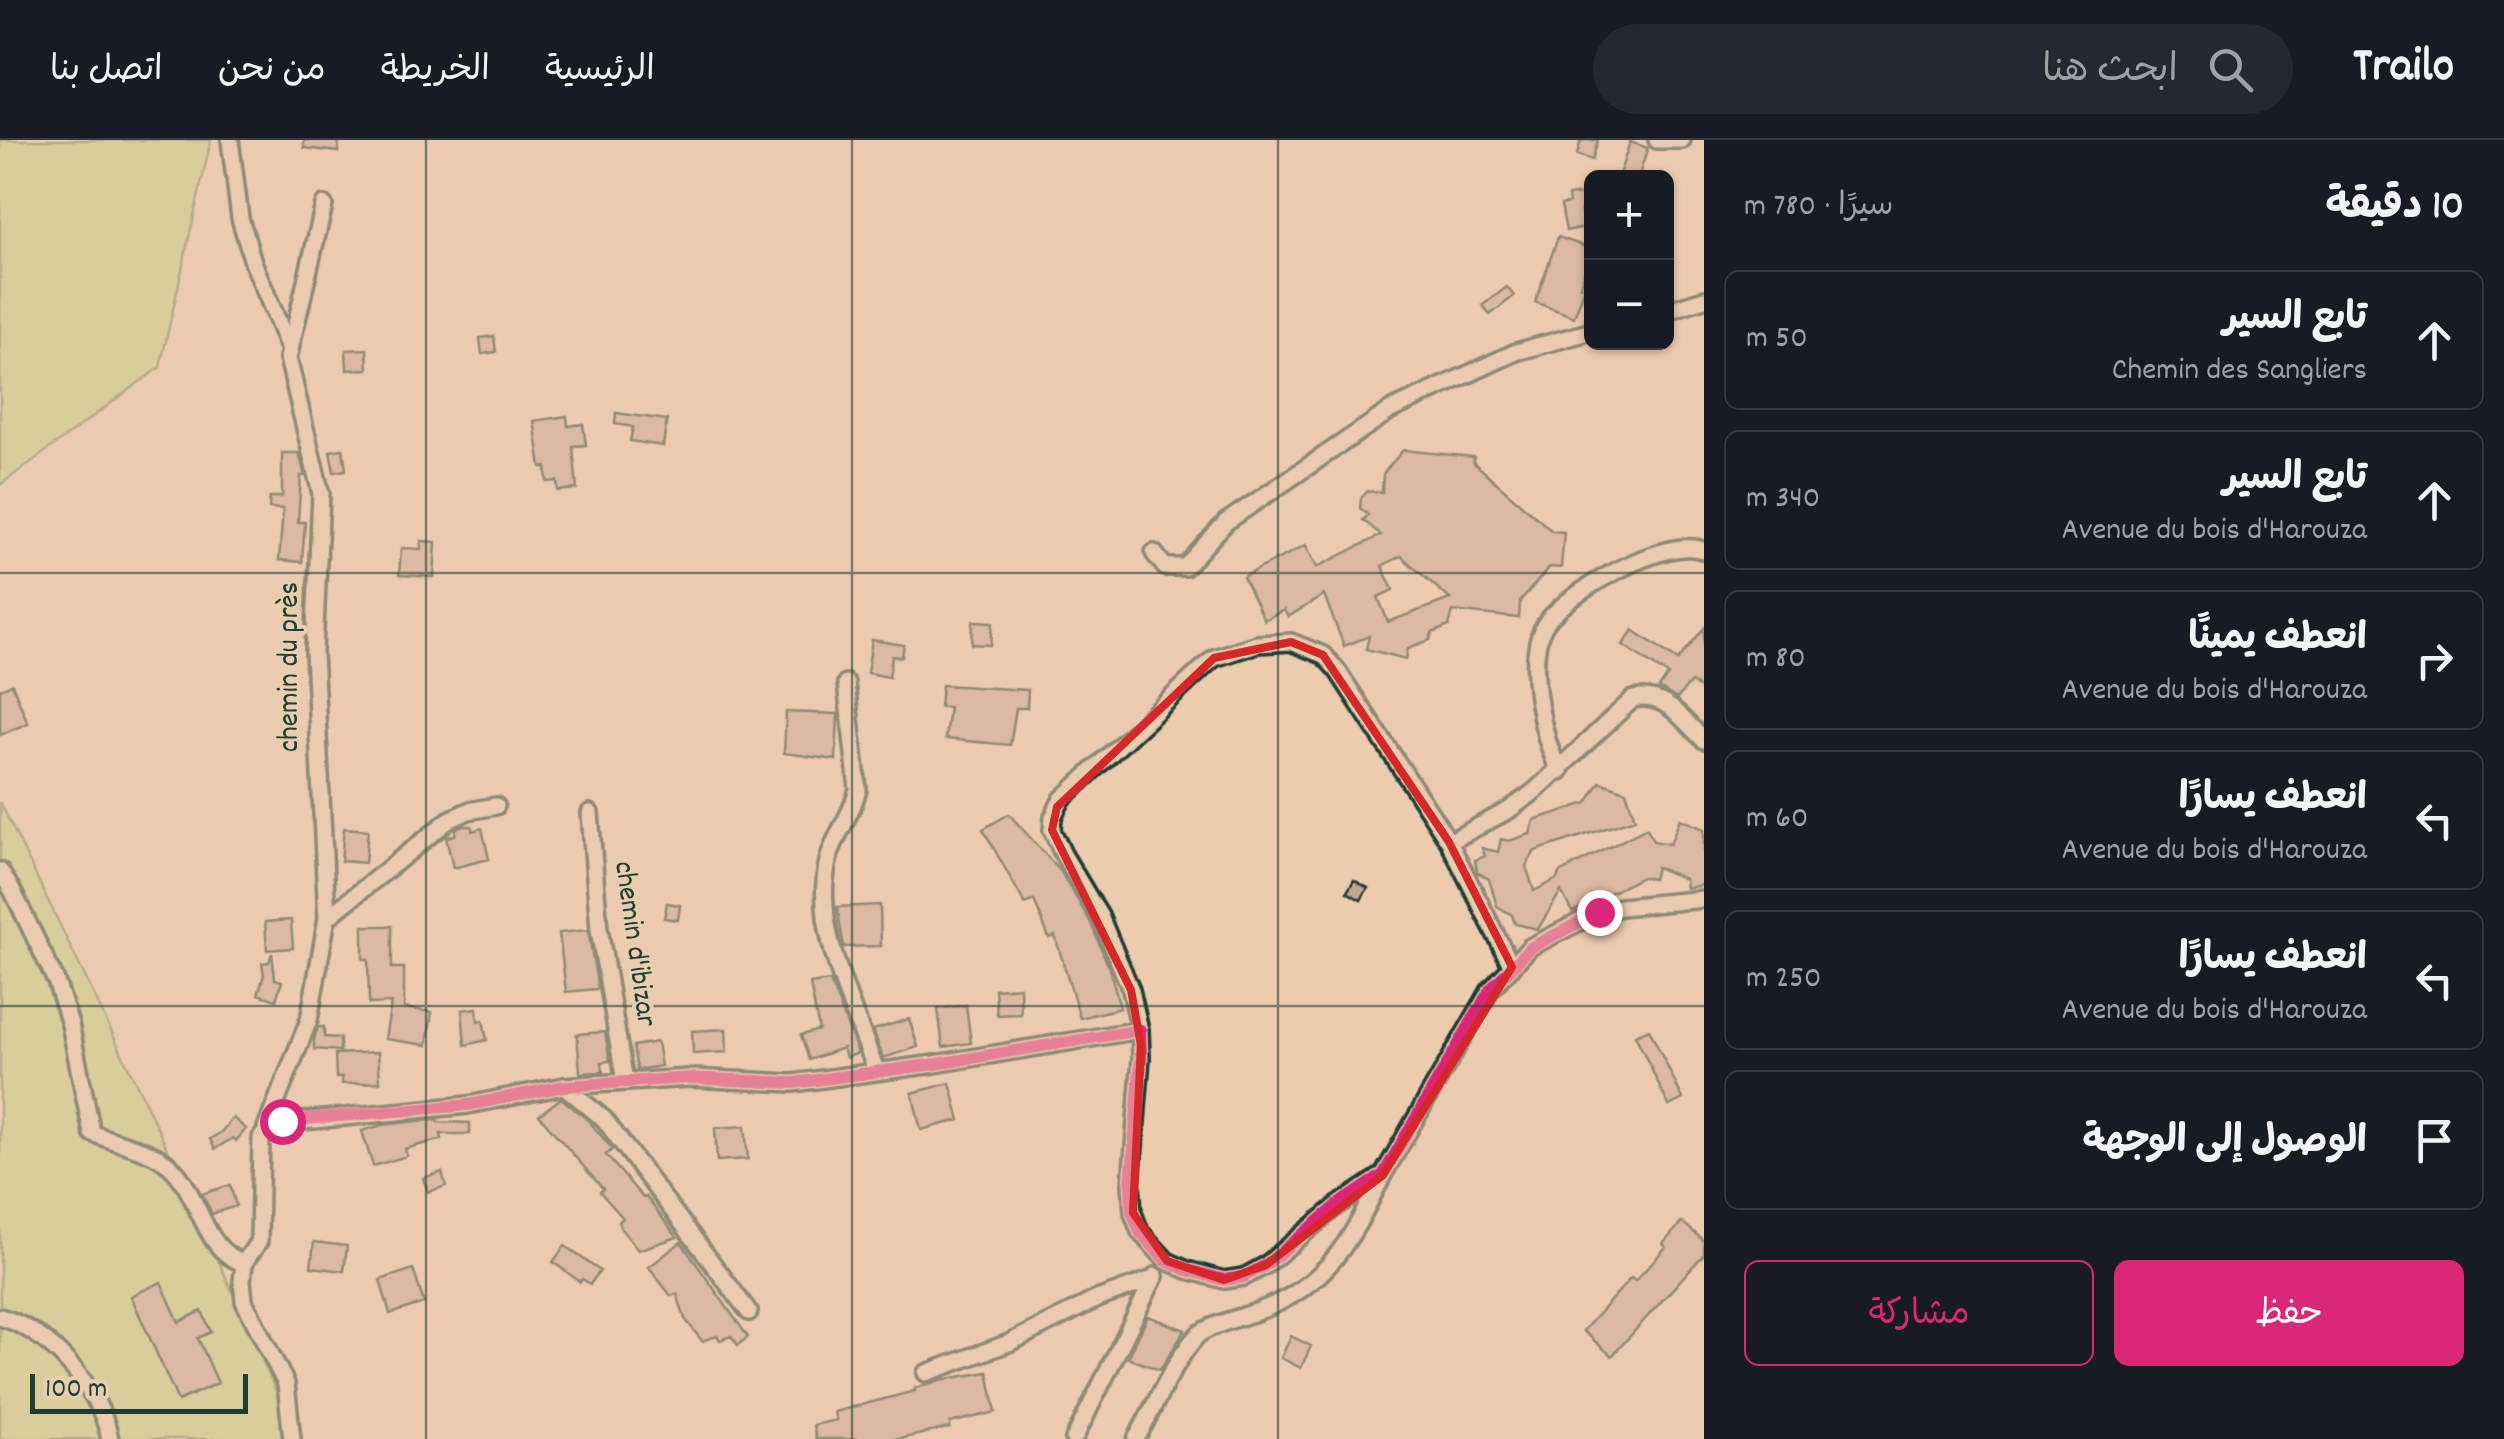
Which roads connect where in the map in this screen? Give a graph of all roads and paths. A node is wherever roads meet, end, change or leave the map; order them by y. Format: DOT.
graph roads {
  1 [pos="230,140"];
  2 [pos="1657,140"];
  3 [pos="1682,140"];
  4 [pos="324,205"];
  5 [pos="1704,299"];
  6 [pos="1674,308"];
  7 [pos="1584,333"];
  8 [pos="289,348"];
  9 [pos="1704,551"];
  10 [pos="1154,553"];
  11 [pos="846,683"];
  12 [pos="1704,740"];
  13 [pos="1560,771"];
  14 [pos="496,806"];
  15 [pos="590,812"];
  16 [pos="1449,842"];
  17 [pos="0,872"];
  18 [pos="1704,898"];
  19 [pos="326,918"];
  20 [pos="1512,967"];
  21 [pos="1140,1030"];
  22 [pos="876,1071"];
  23 [pos="625,1082"];
  24 [pos="564,1086"];
  25 [pos="266,1128"];
  26 [pos="1383,1175"];
  27 [pos="1166,1261"];
  28 [pos="244,1263"];
  29 [pos="1153,1279"];
  30 [pos="749,1312"];
  31 [pos="0,1317"];
  32 [pos="926,1373"];
  33 [pos="110,1439"];
  34 [pos="292,1439"];
  35 [pos="1074,1439"];
  36 [pos="1136,1439"];
  1 -- 8 [label="street"];
  2 -- 3 [label="street"];
  4 -- 8 [label="street, chemin du près"];
  5 -- 6 [label="street"];
  7 -- 10 [label="street"];
  8 -- 19 [label="street, chemin du près"];
  9 -- 13 [label="street"];
  11 -- 22 [label="street"];
  12 -- 13 [label="street"];
  13 -- 16 [label="street"];
  14 -- 19 [label="street"];
  15 -- 23 [label="street, chemin d'ibizar"];
  16 -- 20 [label="street"];
  16 -- 21 [label="street"];
  17 -- 28 [label="street"];
  18 -- 20 [label="street"];
  19 -- 25 [label="street, chemin du près"];
  20 -- 26 [label="street"];
  21 -- 22 [label="street"];
  21 -- 27 [label="street"];
  22 -- 23 [label="street"];
  23 -- 24 [label="street"];
  24 -- 25 [label="street"];
  24 -- 30 [label="street"];
  25 -- 28 [label="street, chemin du près"];
  26 -- 27 [label="street"];
  26 -- 36 [label="street"];
  27 -- 29 [label="street"];
  28 -- 34 [label="street"];
  29 -- 32 [label="street"];
  29 -- 35 [label="street"];
  31 -- 33 [label="street"];
}
